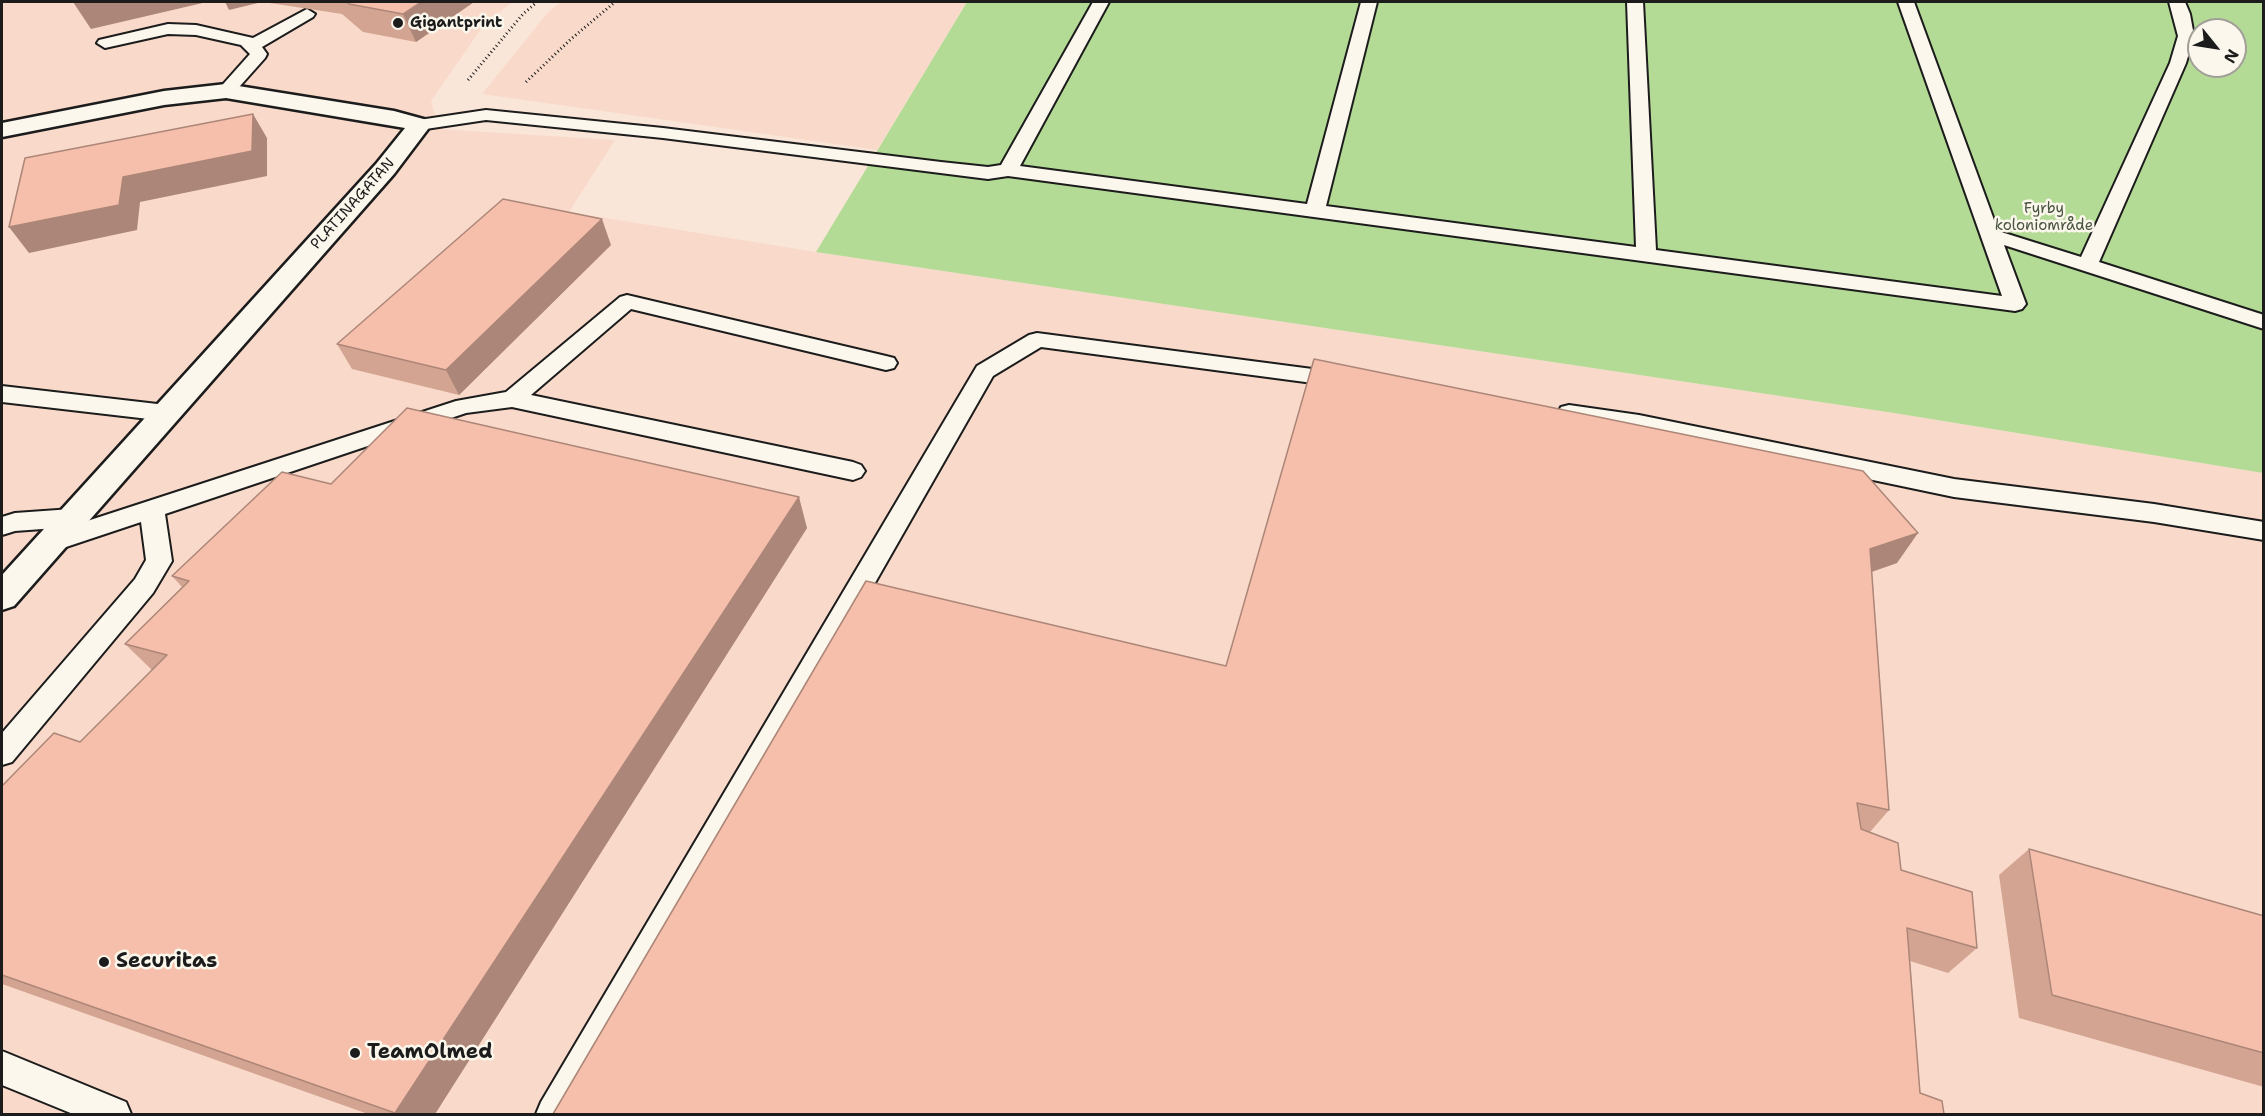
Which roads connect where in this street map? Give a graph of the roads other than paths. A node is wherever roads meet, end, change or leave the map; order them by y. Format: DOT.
graph roads {
  1 [pos="1101,2"];
  2 [pos="1369,2"];
  3 [pos="1635,2"];
  4 [pos="1906,2"];
  5 [pos="2177,2"];
  6 [pos="307,14"];
  7 [pos="105,43"];
  8 [pos="252,46"];
  9 [pos="226,91"];
  10 [pos="419,125"];
  11 [pos="2,130"];
  12 [pos="1008,170"];
  13 [pos="1315,211"];
  14 [pos="1989,234"];
  15 [pos="1646,255"];
  16 [pos="2088,264"];
  17 [pos="2264,322"];
  18 [pos="886,363"];
  19 [pos="1370,384"];
  20 [pos="2,394"];
  21 [pos="513,399"];
  22 [pos="1546,409"];
  23 [pos="166,413"];
  24 [pos="853,471"];
  25 [pos="153,511"];
  26 [pos="72,518"];
  27 [pos="2,526"];
  28 [pos="2264,531"];
  29 [pos="48,544"];
  30 [pos="2,597"];
  31 [pos="2,753"];
  32 [pos="2,1068"];
  33 [pos="114,1114"];
  34 [pos="553,1114"];
  1 -- 12 [label="lane"];
  2 -- 13 [label="lane"];
  3 -- 15 [label="lane"];
  4 -- 14 [label="lane"];
  5 -- 16 [label="lane"];
  6 -- 8 [label="lane"];
  7 -- 8 [label="lane"];
  8 -- 9 [label="lane"];
  9 -- 10 [label="street"];
  9 -- 11 [label="street"];
  10 -- 12 [label="lane"];
  10 -- 23 [label="street, PLATINAGATAN"];
  12 -- 13 [label="lane"];
  13 -- 15 [label="lane"];
  14 -- 15 [label="lane"];
  14 -- 16 [label="lane"];
  16 -- 17 [label="lane"];
  18 -- 21 [label="lane"];
  19 -- 34 [label="lane"];
  20 -- 23 [label="lane"];
  21 -- 24 [label="lane"];
  21 -- 25 [label="lane"];
  22 -- 28 [label="lane"];
  23 -- 26 [label="street, PLATINAGATAN"];
  25 -- 29 [label="lane"];
  25 -- 31 [label="lane"];
  26 -- 27 [label="lane"];
  26 -- 29 [label="street, PLATINAGATAN"];
  29 -- 30 [label="street, PLATINAGATAN"];
  32 -- 33 [label="lane"];
}
